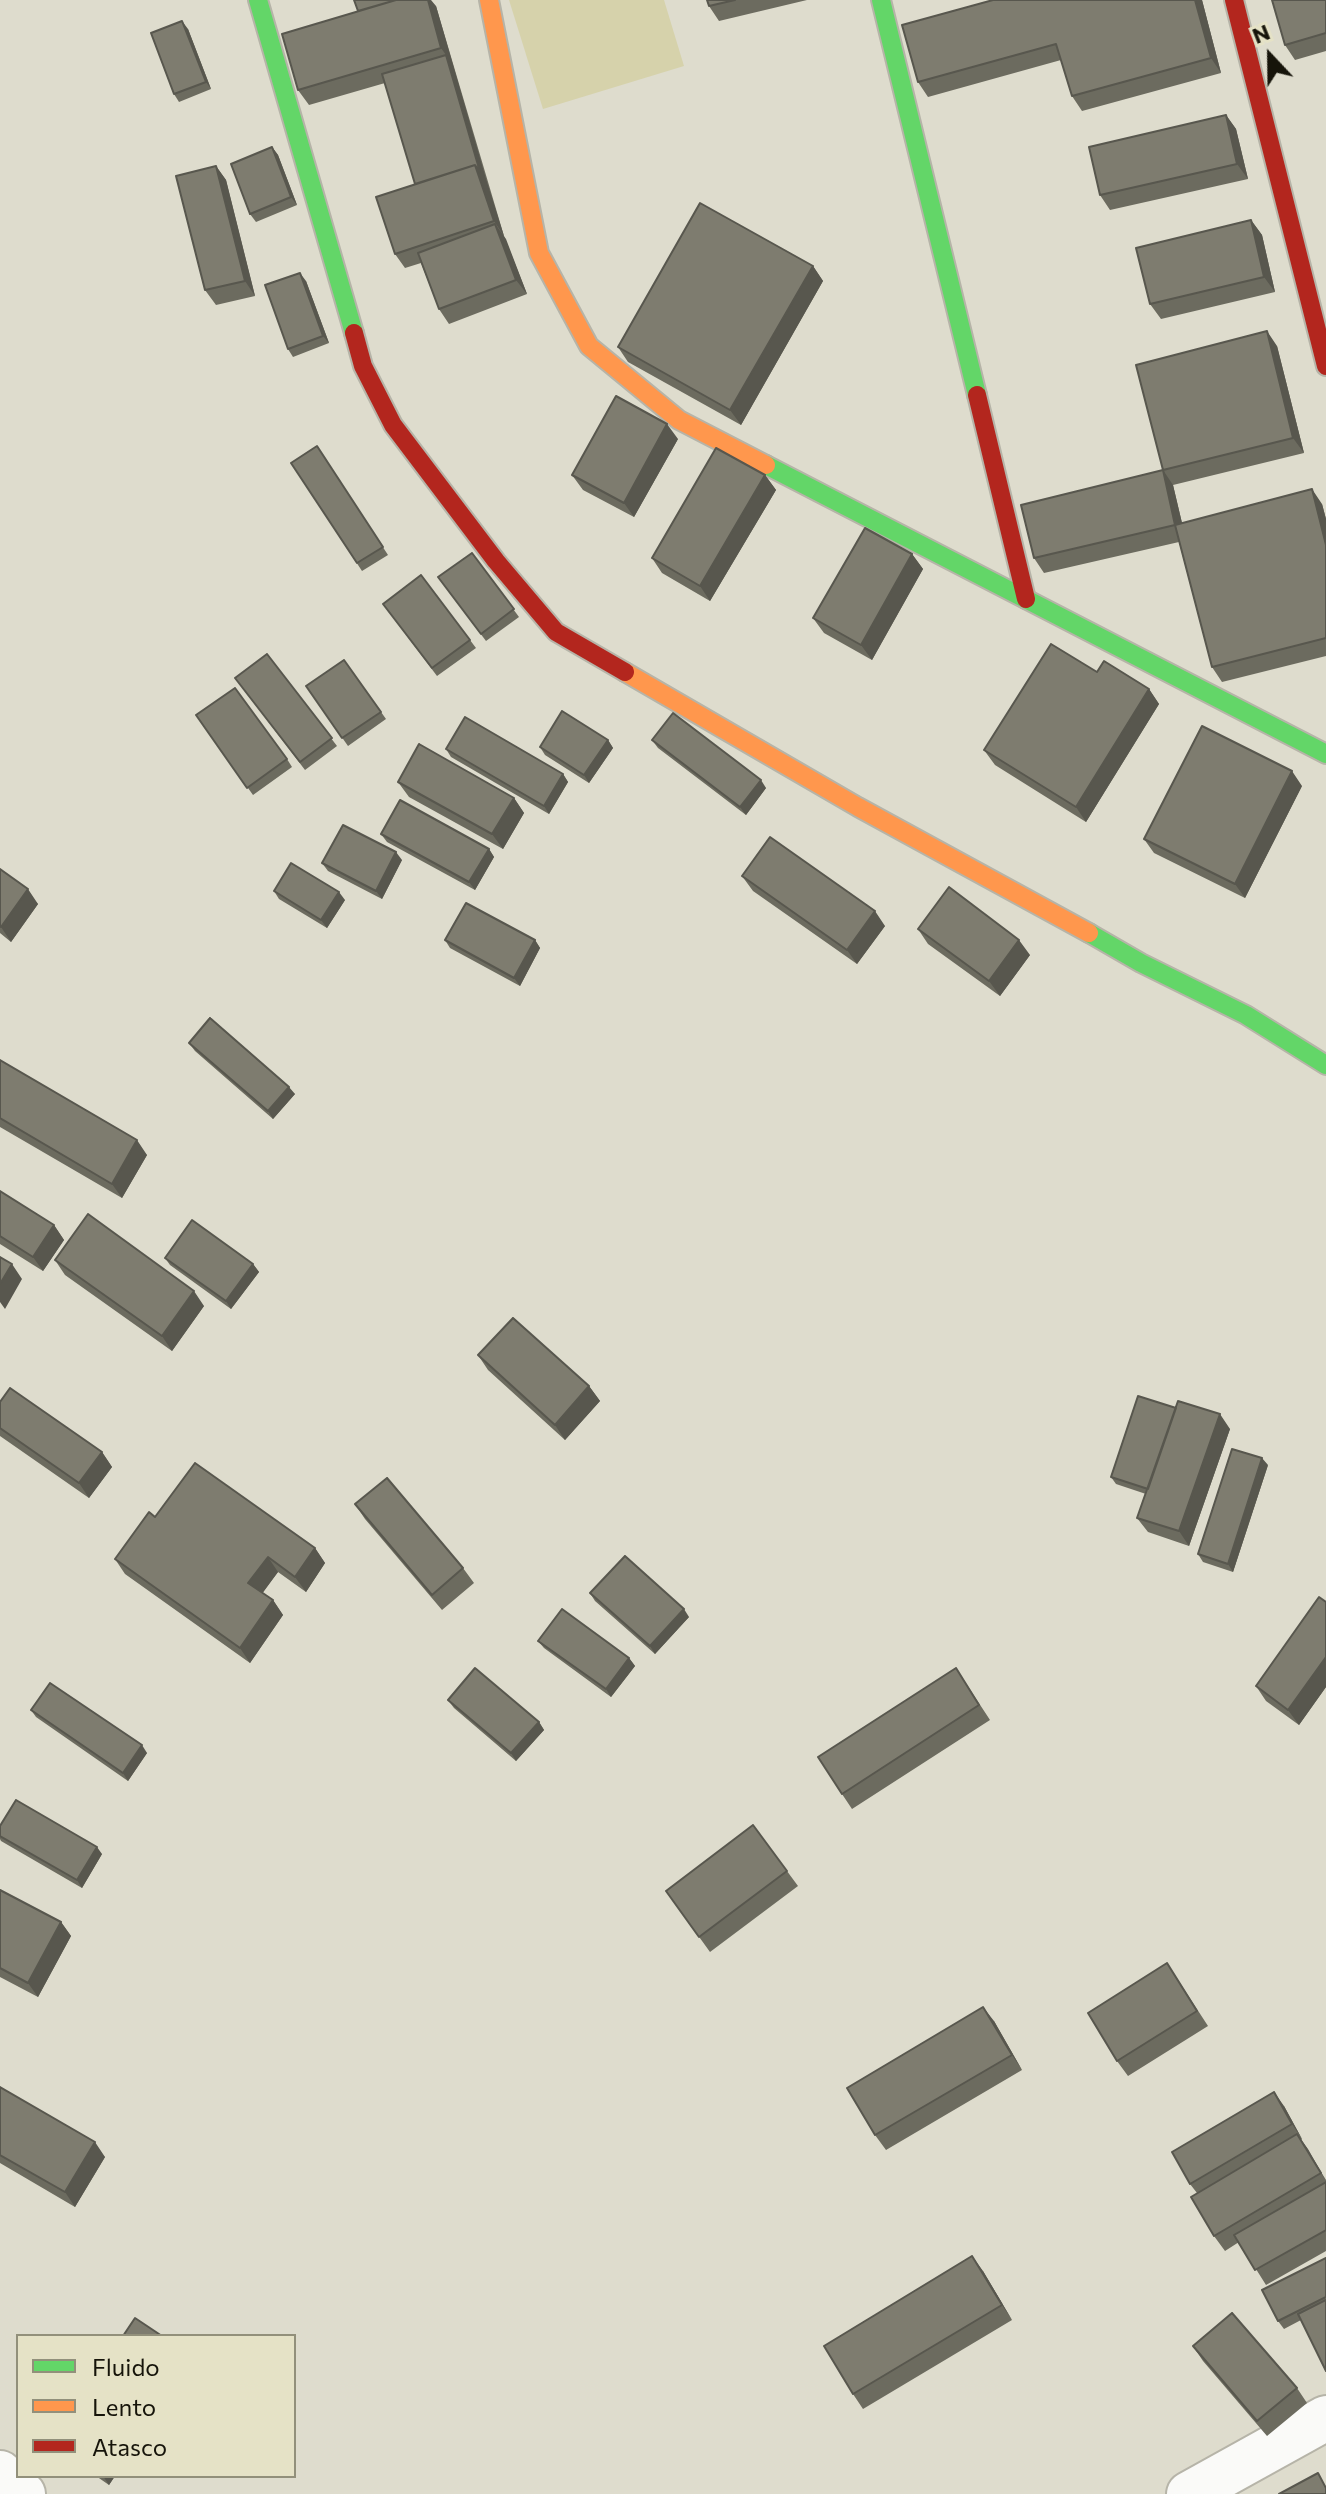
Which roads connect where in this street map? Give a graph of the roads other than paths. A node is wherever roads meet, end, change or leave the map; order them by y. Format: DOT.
graph roads {
  1 [pos="258,0"];
  2 [pos="489,0"];
  3 [pos="881,0"];
  4 [pos="1234,0"];
  5 [pos="1326,366"];
  6 [pos="1026,599"];
  7 [pos="1326,754"];
  8 [pos="1326,1065"];
  9 [pos="1326,2418"];
  10 [pos="0,2473"];
  11 [pos="23,2494"];
  12 [pos="1189,2494"];
  1 -- 8 [label="street"];
  2 -- 6 [label="street"];
  3 -- 6 [label="street"];
  4 -- 5 [label="street"];
  6 -- 7 [label="street"];
  9 -- 12 [label="street"];
  10 -- 11 [label="street"];
}
